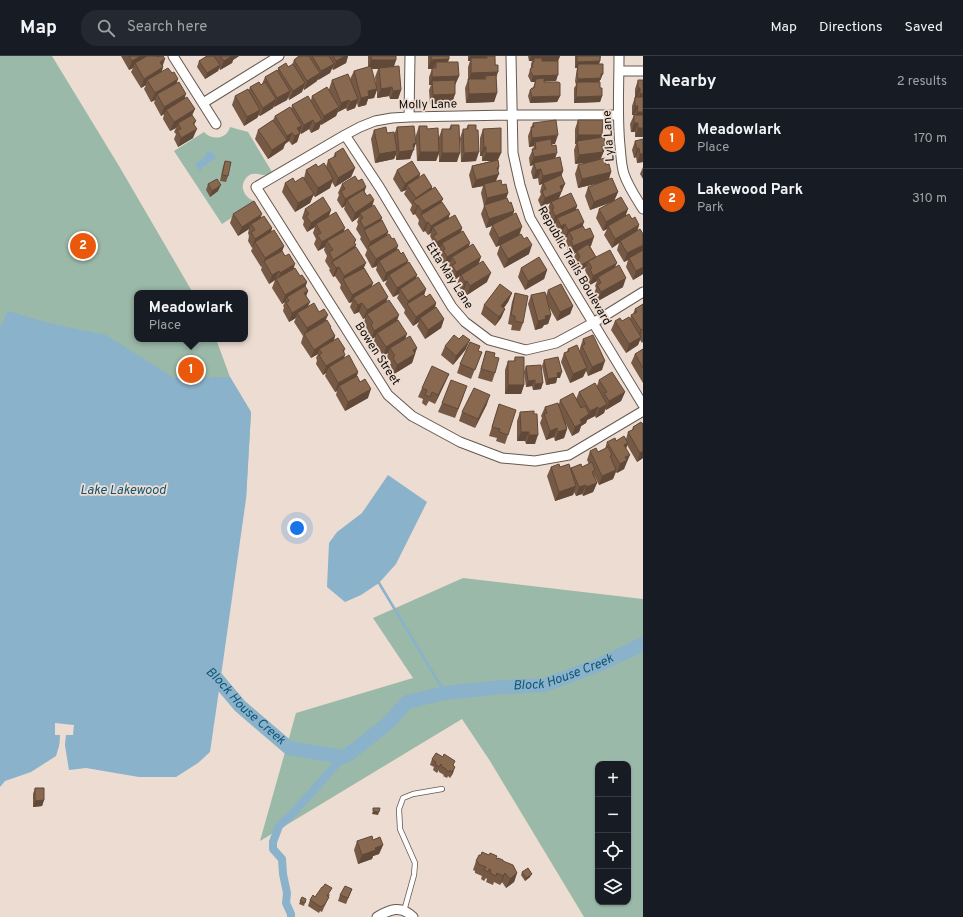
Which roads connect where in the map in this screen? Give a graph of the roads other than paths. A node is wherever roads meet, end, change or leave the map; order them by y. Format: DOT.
graph roads {
  1 [pos="173,56"];
  2 [pos="279,56"];
  3 [pos="410,56"];
  4 [pos="511,56"];
  5 [pos="619,56"];
  6 [pos="619,71"];
  7 [pos="643,71"];
  8 [pos="203,104"];
  9 [pos="512,115"];
  10 [pos="618,115"];
  11 [pos="409,117"];
  12 [pos="216,124"];
  13 [pos="345,135"];
  14 [pos="256,188"];
  15 [pos="643,209"];
  16 [pos="643,292"];
  17 [pos="593,323"];
  18 [pos="643,405"];
  19 [pos="643,411"];
  20 [pos="442,789"];
  21 [pos="404,911"];
  22 [pos="377,917"];
  23 [pos="414,917"];
  1 -- 8 [label="street"];
  2 -- 8 [label="street"];
  3 -- 11 [label="street"];
  4 -- 9 [label="street, Republic Trails Boulevard"];
  5 -- 6 [label="street, Lyla Lane"];
  6 -- 7 [label="street"];
  6 -- 10 [label="street, Lyla Lane"];
  8 -- 12 [label="street"];
  9 -- 10 [label="street, Molly Lane"];
  9 -- 11 [label="street, Molly Lane"];
  9 -- 17 [label="street, Republic Trails Boulevard"];
  10 -- 15 [label="street, Lyla Lane"];
  11 -- 13 [label="street, Molly Lane"];
  13 -- 14 [label="street, Molly Lane"];
  13 -- 17 [label="street, Etta May Lane"];
  14 -- 19 [label="street, Bowen Street"];
  16 -- 17 [label="street, Etta May Lane"];
  17 -- 18 [label="street, Republic Trails Boulevard"];
  20 -- 21 [label="lane"];
  21 -- 22 [label="street"];
  21 -- 23 [label="street"];
}
